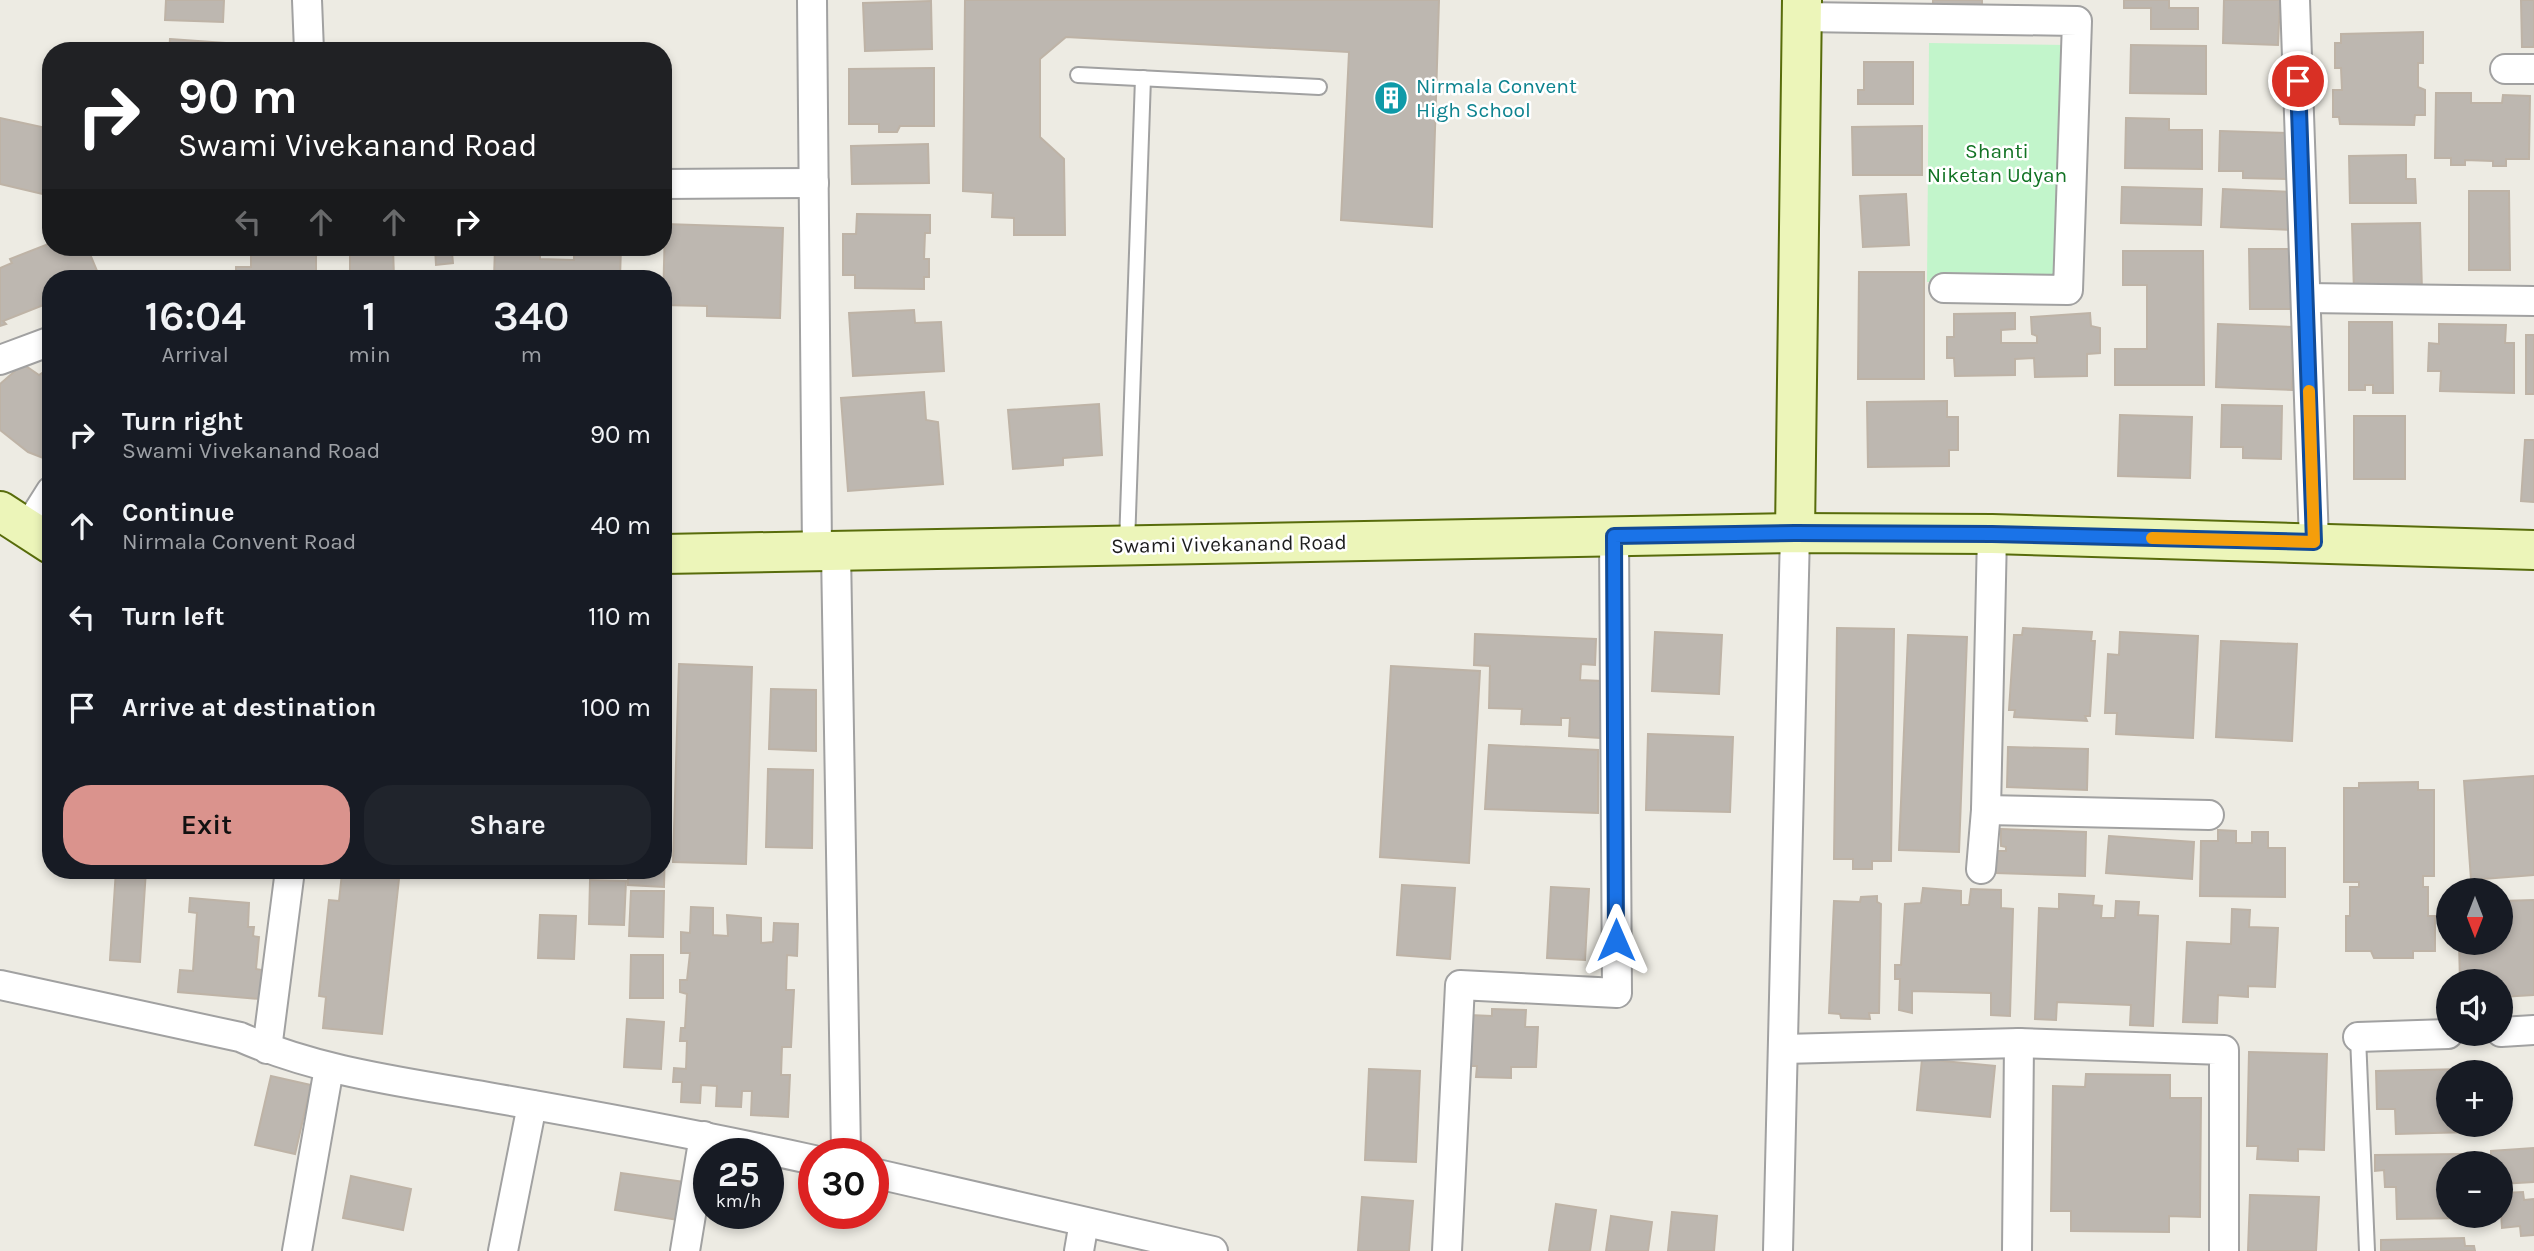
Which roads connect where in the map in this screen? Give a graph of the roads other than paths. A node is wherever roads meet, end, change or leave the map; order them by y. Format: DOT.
graph roads {
  1 [pos="307,0"];
  2 [pos="812,0"];
  3 [pos="2295,0"];
  4 [pos="1802,9"];
  5 [pos="2078,10"];
  6 [pos="309,42"];
  7 [pos="2505,69"];
  8 [pos="2534,69"];
  9 [pos="1078,75"];
  10 [pos="1143,78"];
  11 [pos="1319,87"];
  12 [pos="814,183"];
  13 [pos="672,184"];
  14 [pos="1944,288"];
  15 [pos="2306,298"];
  16 [pos="2534,301"];
  17 [pos="42,344"];
  18 [pos="0,360"];
  19 [pos="42,504"];
  20 [pos="26,528"];
  21 [pos="1795,533"];
  22 [pos="1992,534"];
  23 [pos="1614,536"];
  24 [pos="2314,542"];
  25 [pos="1126,546"];
  26 [pos="2534,550"];
  27 [pos="827,551"];
  28 [pos="672,554"];
  29 [pos="1986,810"];
  30 [pos="2209,815"];
  31 [pos="1981,869"];
  32 [pos="289,879"];
  33 [pos="0,985"];
  34 [pos="2534,1030"];
  35 [pos="2513,1031"];
  36 [pos="2436,1034"];
  37 [pos="2358,1037"];
  38 [pos="2019,1043"];
  39 [pos="267,1049"];
  40 [pos="1783,1049"];
  41 [pos="329,1068"];
  42 [pos="532,1105"];
  43 [pos="704,1136"];
  44 [pos="846,1138"];
  45 [pos="798,1157"];
  46 [pos="889,1177"];
  47 [pos="1084,1222"];
  48 [pos="297,1251"];
  49 [pos="503,1251"];
  50 [pos="685,1251"];
  51 [pos="1079,1251"];
  52 [pos="1213,1251"];
  53 [pos="1447,1251"];
  54 [pos="1778,1251"];
  55 [pos="2017,1251"];
  56 [pos="2224,1251"];
  57 [pos="2367,1251"];
  1 -- 6 [label="street"];
  2 -- 12 [label="street"];
  3 -- 15 [label="street"];
  4 -- 5 [label="street"];
  4 -- 21 [label="main road"];
  5 -- 14 [label="street"];
  7 -- 8 [label="street"];
  9 -- 10 [label="lane"];
  10 -- 11 [label="lane"];
  10 -- 25 [label="lane"];
  12 -- 13 [label="street"];
  12 -- 27 [label="street"];
  15 -- 16 [label="street"];
  15 -- 24 [label="street"];
  17 -- 18 [label="street"];
  19 -- 20 [label="street"];
  21 -- 22 [label="main road, Swami Vivekanand Road"];
  21 -- 23 [label="main road, Swami Vivekanand Road"];
  21 -- 40 [label="street"];
  22 -- 24 [label="main road, Swami Vivekanand Road"];
  22 -- 29 [label="street"];
  23 -- 25 [label="main road, Swami Vivekanand Road"];
  23 -- 53 [label="street"];
  24 -- 26 [label="main road, Swami Vivekanand Road"];
  25 -- 27 [label="main road, Swami Vivekanand Road"];
  27 -- 28 [label="main road, Swami Vivekanand Road"];
  27 -- 44 [label="street"];
  29 -- 30 [label="street"];
  29 -- 31 [label="street"];
  32 -- 39 [label="street"];
  33 -- 39 [label="street"];
  34 -- 35 [label="street"];
  36 -- 37 [label="street"];
  37 -- 57 [label="lane"];
  38 -- 40 [label="street"];
  38 -- 55 [label="street"];
  38 -- 56 [label="street"];
  39 -- 41 [label="street"];
  40 -- 54 [label="street"];
  41 -- 42 [label="street"];
  41 -- 48 [label="street"];
  42 -- 43 [label="street"];
  42 -- 49 [label="street"];
  43 -- 45 [label="street"];
  43 -- 50 [label="street"];
  46 -- 47 [label="street"];
  47 -- 51 [label="street"];
  47 -- 52 [label="street"];
}
